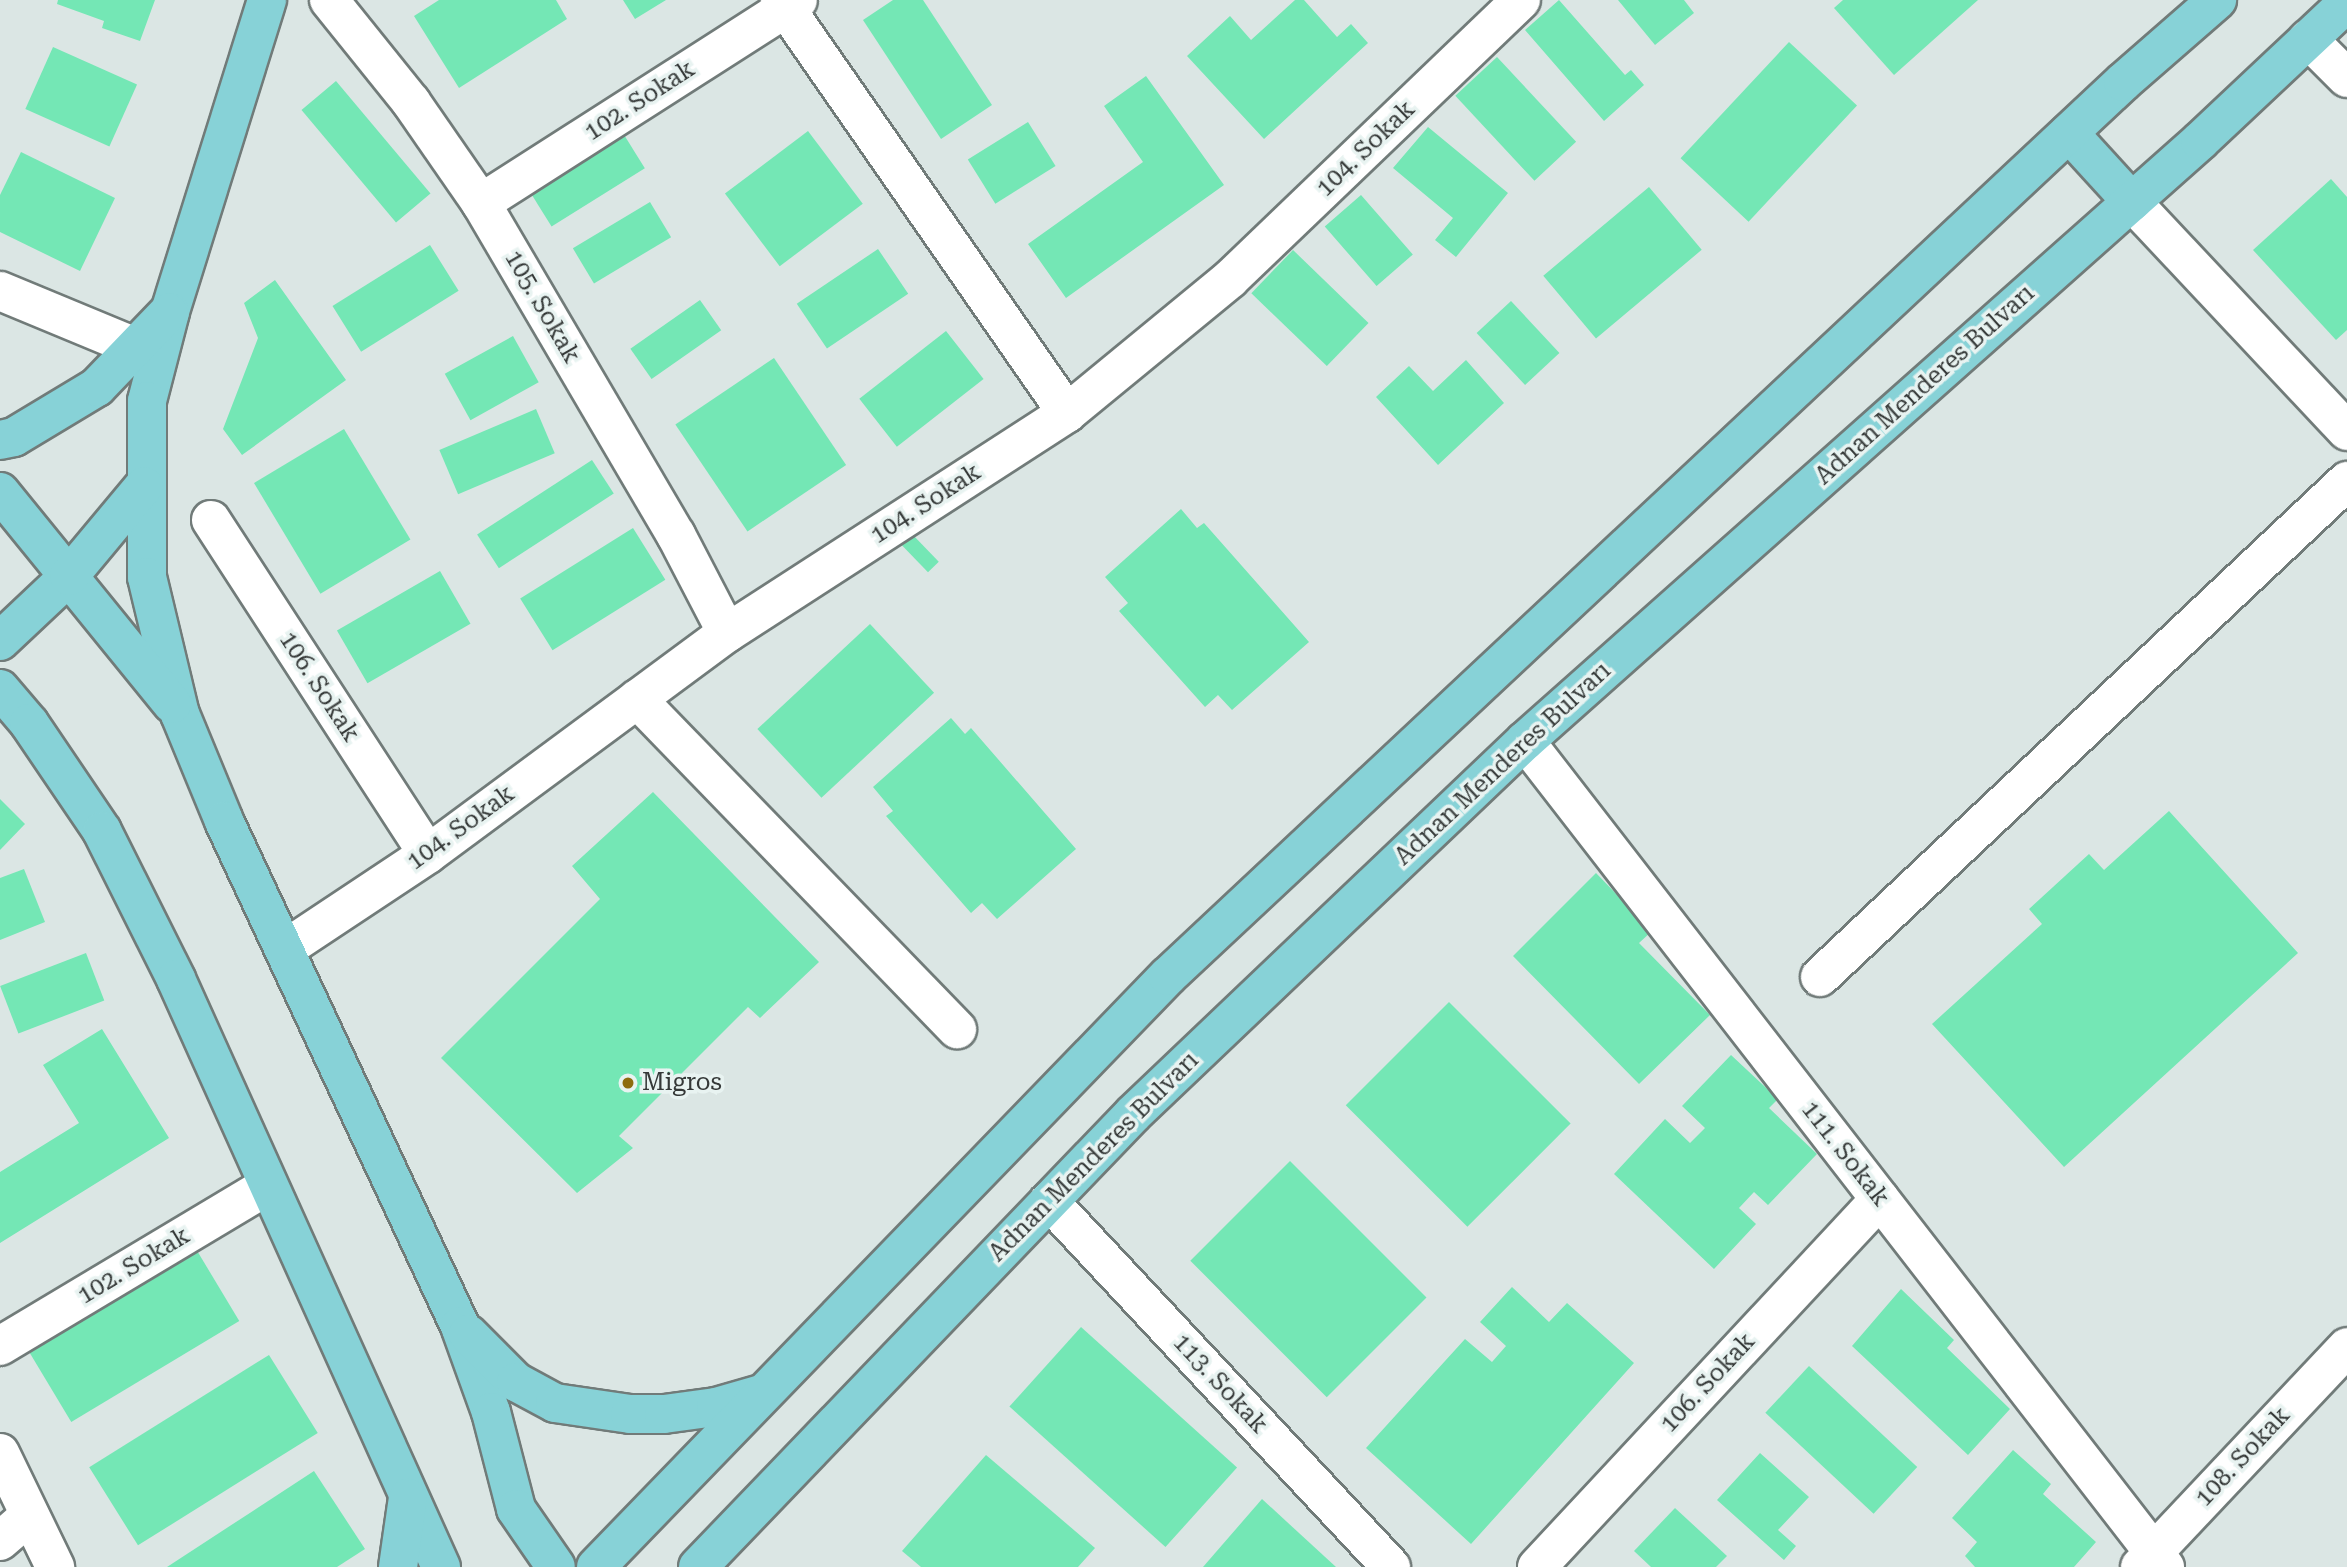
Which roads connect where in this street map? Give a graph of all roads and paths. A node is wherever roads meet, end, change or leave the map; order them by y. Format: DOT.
graph roads {
  1 [pos="267,0"];
  2 [pos="329,0"];
  3 [pos="1521,0"];
  4 [pos="2217,0"];
  5 [pos="2347,2"];
  6 [pos="788,3"];
  7 [pos="2308,39"];
  8 [pos="2347,78"];
  9 [pos="2068,133"];
  10 [pos="2132,202"];
  11 [pos="481,203"];
  12 [pos="0,291"];
  13 [pos="170,312"];
  14 [pos="135,347"];
  15 [pos="1067,413"];
  16 [pos="2347,430"];
  17 [pos="0,440"];
  18 [pos="2347,481"];
  19 [pos="144,486"];
  20 [pos="0,492"];
  21 [pos="211,520"];
  22 [pos="69,576"];
  23 [pos="727,633"];
  24 [pos="0,641"];
  25 [pos="0,689"];
  26 [pos="637,699"];
  27 [pos="180,714"];
  28 [pos="1525,741"];
  29 [pos="428,854"];
  30 [pos="285,949"];
  31 [pos="1820,977"];
  32 [pos="957,1029"];
  33 [pos="267,1186"];
  34 [pos="1880,1199"];
  35 [pos="1049,1201"];
  36 [pos="460,1326"];
  37 [pos="0,1346"];
  38 [pos="2347,1347"];
  39 [pos="763,1393"];
  40 [pos="0,1453"];
  41 [pos="408,1498"];
  42 [pos="29,1516"];
  43 [pos="0,1541"];
  44 [pos="2153,1562"];
  45 [pos="55,1567"];
  46 [pos="398,1567"];
  47 [pos="441,1567"];
  48 [pos="556,1567"];
  49 [pos="596,1567"];
  50 [pos="698,1567"];
  51 [pos="1391,1567"];
  52 [pos="1537,1567"];
  1 -- 13 [label="main road"];
  2 -- 11 [label="street, 105. Sokak"];
  3 -- 15 [label="street, 104. Sokak"];
  4 -- 9 [label="main road"];
  5 -- 7 [label="main road, Adnan Menderes Bulvarı"];
  6 -- 11 [label="street, 102. Sokak"];
  6 -- 15 [label="street"];
  7 -- 8 [label="street"];
  7 -- 10 [label="main road, Adnan Menderes Bulvarı"];
  9 -- 10 [label="main road"];
  9 -- 39 [label="main road"];
  10 -- 16 [label="street"];
  10 -- 28 [label="main road, Adnan Menderes Bulvarı"];
  11 -- 23 [label="street, 105. Sokak"];
  12 -- 14 [label="street"];
  13 -- 14 [label="main road"];
  13 -- 19 [label="main road"];
  14 -- 17 [label="main road"];
  15 -- 23 [label="street, 104. Sokak"];
  18 -- 31 [label="street"];
  19 -- 22 [label="main road"];
  19 -- 27 [label="main road"];
  20 -- 22 [label="main road"];
  21 -- 29 [label="street, 106. Sokak"];
  22 -- 24 [label="main road"];
  22 -- 27 [label="main road"];
  23 -- 26 [label="street, 104. Sokak"];
  25 -- 33 [label="main road"];
  26 -- 29 [label="street, 104. Sokak"];
  26 -- 32 [label="street"];
  27 -- 30 [label="main road"];
  28 -- 34 [label="street, 111. Sokak"];
  28 -- 35 [label="main road, Adnan Menderes Bulvarı"];
  29 -- 30 [label="street, 104. Sokak"];
  30 -- 36 [label="main road"];
  33 -- 37 [label="street, 102. Sokak"];
  33 -- 41 [label="main road"];
  34 -- 44 [label="street, 111. Sokak"];
  34 -- 52 [label="street, 106. Sokak"];
  35 -- 50 [label="main road, Adnan Menderes Bulvarı"];
  35 -- 51 [label="street, 113. Sokak"];
  36 -- 39 [label="main road"];
  36 -- 48 [label="main road"];
  38 -- 44 [label="street, 108. Sokak"];
  39 -- 49 [label="main road"];
  40 -- 42 [label="street"];
  41 -- 46 [label="main road"];
  41 -- 47 [label="main road"];
  42 -- 43 [label="street"];
  42 -- 45 [label="street"];
}
